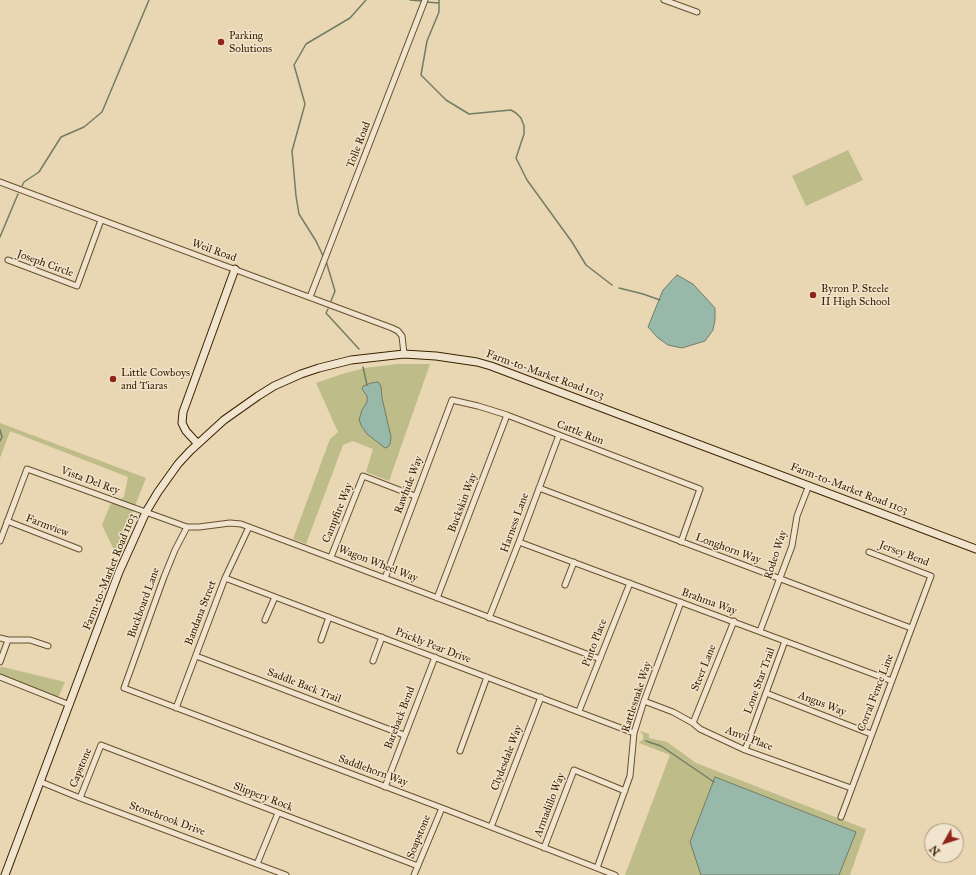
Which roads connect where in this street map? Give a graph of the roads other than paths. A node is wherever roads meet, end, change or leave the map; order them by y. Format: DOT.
graph roads {
  1 [pos="425,0"];
  2 [pos="664,0"];
  3 [pos="697,12"];
  4 [pos="0,182"];
  5 [pos="101,220"];
  6 [pos="8,260"];
  7 [pos="235,269"];
  8 [pos="310,297"];
  9 [pos="404,354"];
  10 [pos="452,400"];
  11 [pos="507,415"];
  12 [pos="559,435"];
  13 [pos="197,443"];
  14 [pos="809,485"];
  15 [pos="539,488"];
  16 [pos="415,496"];
  17 [pos="146,512"];
  18 [pos="7,521"];
  19 [pos="187,527"];
  20 [pos="249,527"];
  21 [pos="0,541"];
  22 [pos="520,542"];
  23 [pos="681,542"];
  24 [pos="80,548"];
  25 [pos="976,549"];
  26 [pos="869,552"];
  27 [pos="331,557"];
  28 [pos="574,562"];
  29 [pos="931,576"];
  30 [pos="225,578"];
  31 [pos="385,578"];
  32 [pos="779,578"];
  33 [pos="630,583"];
  34 [pos="565,585"];
  35 [pos="275,597"];
  36 [pos="437,598"];
  37 [pos="681,602"];
  38 [pos="329,617"];
  39 [pos="489,618"];
  40 [pos="265,620"];
  41 [pos="734,621"];
  42 [pos="911,628"];
  43 [pos="760,631"];
  44 [pos="382,637"];
  45 [pos="0,638"];
  46 [pos="8,640"];
  47 [pos="321,640"];
  48 [pos="785,641"];
  49 [pos="48,646"];
  50 [pos="196,656"];
  51 [pos="435,657"];
  52 [pos="600,659"];
  53 [pos="373,661"];
  54 [pos="0,662"];
  55 [pos="0,677"];
  56 [pos="488,677"];
  57 [pos="892,681"];
  58 [pos="124,688"];
  59 [pos="766,693"];
  60 [pos="541,697"];
  61 [pos="644,701"];
  62 [pos="70,705"];
  63 [pos="176,708"];
  64 [pos="579,711"];
  65 [pos="693,723"];
  66 [pos="634,733"];
  67 [pos="871,734"];
  68 [pos="404,735"];
  69 [pos="101,745"];
  70 [pos="746,750"];
  71 [pos="460,751"];
  72 [pos="41,782"];
  73 [pos="385,787"];
  74 [pos="851,788"];
  75 [pos="626,791"];
  76 [pos="80,798"];
  77 [pos="442,808"];
  78 [pos="278,813"];
  79 [pos="841,817"];
  80 [pos="491,826"];
  81 [pos="544,848"];
  82 [pos="258,864"];
  83 [pos="418,866"];
  84 [pos="597,868"];
  85 [pos="5,875"];
  86 [pos="286,875"];
  87 [pos="414,875"];
  88 [pos="615,875"];
  1 -- 8 [label="street, Tolle Road"];
  2 -- 3 [label="street"];
  4 -- 5 [label="street, Weil Road"];
  5 -- 6 [label="street, Joseph Circle"];
  5 -- 7 [label="street, Weil Road"];
  7 -- 8 [label="street, Weil Road"];
  7 -- 13 [label="main road"];
  8 -- 9 [label="street, Weil Road"];
  9 -- 13 [label="main road, Farm-to-Market Road 1103"];
  9 -- 14 [label="main road, Farm-to-Market Road 1103"];
  10 -- 11 [label="street, Cattle Run"];
  10 -- 16 [label="street, Rawhide Way"];
  11 -- 12 [label="street, Cattle Run"];
  11 -- 36 [label="street, Buckskin Way"];
  12 -- 15 [label="street, Harness Lane"];
  12 -- 23 [label="street, Cattle Run"];
  13 -- 17 [label="main road, Farm-to-Market Road 1103"];
  14 -- 25 [label="main road, Farm-to-Market Road 1103"];
  14 -- 32 [label="street, Rodeo Way"];
  15 -- 22 [label="street, Harness Lane"];
  15 -- 23 [label="street, Longhorn Way"];
  16 -- 27 [label="street, Campfire Way"];
  16 -- 31 [label="street, Rawhide Way"];
  17 -- 18 [label="street, Vista Del Rey"];
  17 -- 19 [label="street, Wagon Wheel Way"];
  17 -- 62 [label="main road, Farm-to-Market Road 1103"];
  18 -- 21 [label="street"];
  18 -- 24 [label="street, Farmview"];
  19 -- 20 [label="street, Wagon Wheel Way"];
  19 -- 58 [label="street, Buckboard Lane"];
  20 -- 27 [label="street, Wagon Wheel Way"];
  20 -- 30 [label="street, Bandana Street"];
  22 -- 28 [label="street, Brahma Way"];
  22 -- 39 [label="street, Harness Lane"];
  23 -- 32 [label="street, Longhorn Way"];
  26 -- 29 [label="street, Jersey Bend"];
  27 -- 31 [label="street, Wagon Wheel Way"];
  28 -- 33 [label="street, Brahma Way"];
  28 -- 34 [label="street"];
  29 -- 42 [label="street, Corral Fence Line"];
  30 -- 35 [label="street, Prickly Pear Drive"];
  30 -- 50 [label="street, Bandana Street"];
  31 -- 36 [label="street, Wagon Wheel Way"];
  32 -- 42 [label="street, Longhorn Way"];
  32 -- 43 [label="street, Rodeo Way"];
  33 -- 37 [label="street, Brahma Way"];
  33 -- 52 [label="street, Pinto Place"];
  35 -- 38 [label="street, Prickly Pear Drive"];
  35 -- 40 [label="street"];
  36 -- 39 [label="street, Wagon Wheel Way"];
  37 -- 41 [label="street, Brahma Way"];
  37 -- 61 [label="street, Rattlesnake Way"];
  38 -- 44 [label="street, Prickly Pear Drive"];
  38 -- 47 [label="street"];
  39 -- 52 [label="street, Wagon Wheel Way"];
  41 -- 43 [label="street, Brahma Way"];
  41 -- 65 [label="street, Steer Lane"];
  42 -- 57 [label="street, Corral Fence Line"];
  43 -- 48 [label="street, Brahma Way"];
  44 -- 51 [label="street, Prickly Pear Drive"];
  44 -- 53 [label="street"];
  45 -- 46 [label="street"];
  46 -- 49 [label="street"];
  46 -- 54 [label="street"];
  48 -- 57 [label="street, Brahma Way"];
  48 -- 59 [label="street, Lone Star Trail"];
  50 -- 63 [label="street, Bandana Street"];
  50 -- 68 [label="street, Saddle Back Trail"];
  51 -- 56 [label="street, Prickly Pear Drive"];
  51 -- 68 [label="street, Bareback Bend"];
  52 -- 64 [label="street, Pinto Place"];
  55 -- 62 [label="street"];
  56 -- 60 [label="street, Prickly Pear Drive"];
  56 -- 71 [label="street"];
  57 -- 67 [label="street, Corral Fence Line"];
  58 -- 63 [label="street, Saddlehorn Way"];
  59 -- 67 [label="street, Angus Way"];
  59 -- 70 [label="street, Lone Star Trail"];
  60 -- 64 [label="street, Prickly Pear Drive"];
  60 -- 80 [label="street, Clydesdale Way"];
  61 -- 65 [label="street, Anvil Place"];
  61 -- 66 [label="street, Rattlesnake Way"];
  62 -- 72 [label="main road, Farm-to-Market Road 1103"];
  63 -- 73 [label="street, Saddlehorn Way"];
  64 -- 66 [label="street, Prickly Pear Drive"];
  65 -- 70 [label="street, Anvil Place"];
  66 -- 75 [label="street, Rattlesnake Way"];
  67 -- 74 [label="street, Corral Fence Line"];
  68 -- 73 [label="street, Bareback Bend"];
  69 -- 76 [label="street, Capstone"];
  69 -- 78 [label="street, Slippery Rock"];
  70 -- 74 [label="street, Anvil Place"];
  72 -- 76 [label="street, Stonebrook Drive"];
  72 -- 85 [label="main road, Farm-to-Market Road 1103"];
  73 -- 77 [label="street, Saddlehorn Way"];
  74 -- 79 [label="street, Corral Fence Line"];
  75 -- 81 [label="street, Armadillo Way"];
  75 -- 84 [label="street, Rattlesnake Way"];
  76 -- 82 [label="street, Stonebrook Drive"];
  77 -- 80 [label="street, Saddlehorn Way"];
  77 -- 83 [label="street, Soapstone"];
  78 -- 82 [label="street"];
  78 -- 83 [label="street, Slippery Rock"];
  80 -- 81 [label="street, Saddlehorn Way"];
  81 -- 84 [label="street, Saddlehorn Way"];
  82 -- 86 [label="street, Stonebrook Drive"];
  83 -- 87 [label="street, Soapstone"];
  84 -- 88 [label="street, Saddlehorn Way"];
}
